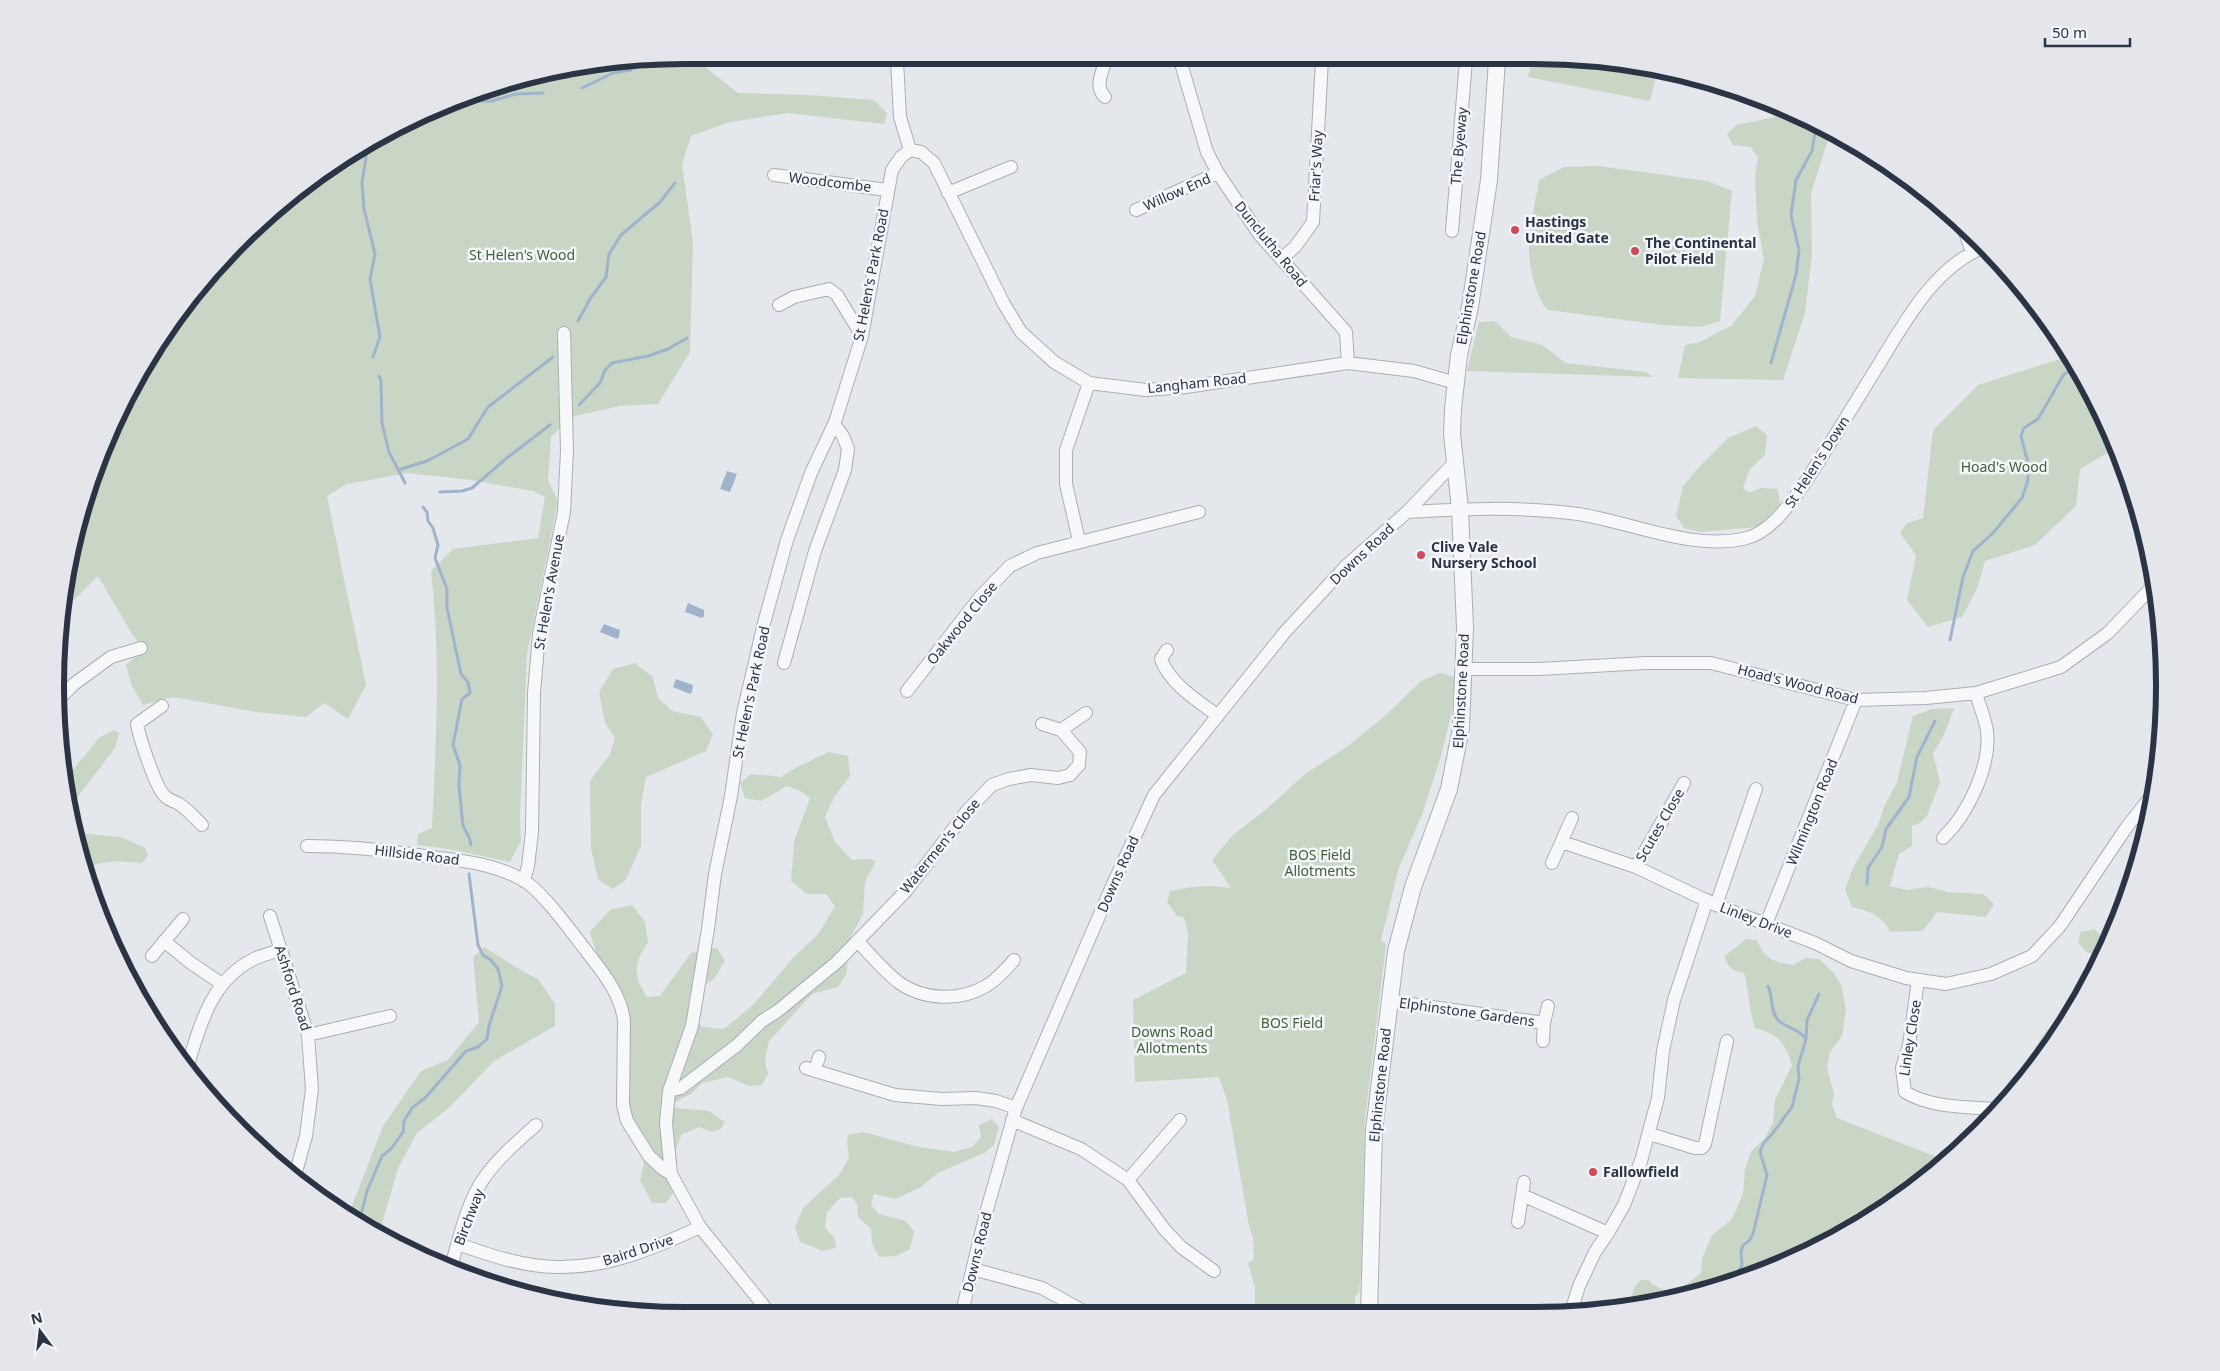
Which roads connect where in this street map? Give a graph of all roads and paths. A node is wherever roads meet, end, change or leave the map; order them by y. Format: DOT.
graph roads {
  1 [pos="897,64"];
  2 [pos="1105,64"];
  3 [pos="1181,64"];
  4 [pos="1322,64"];
  5 [pos="1466,64"];
  6 [pos="1497,64"];
  7 [pos="1105,97"];
  8 [pos="910,150"];
  9 [pos="1011,167"];
  10 [pos="1218,173"];
  11 [pos="774,176"];
  12 [pos="887,190"];
  13 [pos="948,193"];
  14 [pos="1136,210"];
  15 [pos="1452,231"];
  16 [pos="1968,240"];
  17 [pos="1977,250"];
  18 [pos="1972,252"];
  19 [pos="1281,258"];
  20 [pos="779,304"];
  21 [pos="564,333"];
  22 [pos="862,336"];
  23 [pos="1348,363"];
  24 [pos="1089,383"];
  25 [pos="1456,383"];
  26 [pos="834,424"];
  27 [pos="1455,462"];
  28 [pos="1460,509"];
  29 [pos="1199,512"];
  30 [pos="1407,512"];
  31 [pos="1079,541"];
  32 [pos="2149,591"];
  33 [pos="141,648"];
  34 [pos="1166,650"];
  35 [pos="784,663"];
  36 [pos="1464,669"];
  37 [pos="907,691"];
  38 [pos="64,694"];
  39 [pos="1976,694"];
  40 [pos="1856,700"];
  41 [pos="162,706"];
  42 [pos="1086,712"];
  43 [pos="1218,716"];
  44 [pos="1042,724"];
  45 [pos="1062,730"];
  46 [pos="1684,784"];
  47 [pos="1756,789"];
  48 [pos="2144,805"];
  49 [pos="1572,818"];
  50 [pos="202,825"];
  51 [pos="1943,838"];
  52 [pos="1562,842"];
  53 [pos="307,846"];
  54 [pos="1552,863"];
  55 [pos="1636,867"];
  56 [pos="524,880"];
  57 [pos="1712,902"];
  58 [pos="270,916"];
  59 [pos="183,919"];
  60 [pos="1766,924"];
  61 [pos="164,941"];
  62 [pos="857,941"];
  63 [pos="280,950"];
  64 [pos="152,956"];
  65 [pos="1014,960"];
  66 [pos="1918,980"];
  67 [pos="222,984"];
  68 [pos="1390,1000"];
  69 [pos="1548,1006"];
  70 [pos="390,1016"];
  71 [pos="1544,1024"];
  72 [pos="308,1035"];
  73 [pos="1543,1041"];
  74 [pos="1727,1041"];
  75 [pos="818,1057"];
  76 [pos="190,1061"];
  77 [pos="669,1091"];
  78 [pos="1989,1109"];
  79 [pos="1014,1114"];
  80 [pos="536,1125"];
  81 [pos="1650,1134"];
  82 [pos="1183,1136"];
  83 [pos="296,1170"];
  84 [pos="671,1174"];
  85 [pos="1128,1180"];
  86 [pos="1524,1182"];
  87 [pos="1522,1196"];
  88 [pos="1518,1222"];
  89 [pos="700,1227"];
  90 [pos="1608,1233"];
  91 [pos="458,1244"];
  92 [pos="453,1262"];
  93 [pos="972,1269"];
  94 [pos="1214,1271"];
  95 [pos="1573,1306"];
  96 [pos="765,1307"];
  97 [pos="963,1307"];
  98 [pos="1076,1307"];
  99 [pos="1369,1307"];
  1 -- 8 [label="street"];
  2 -- 7 [label="street"];
  3 -- 10 [label="street, Dunclutha Road"];
  4 -- 19 [label="street, Friar's Way"];
  5 -- 15 [label="street, The Byeway"];
  6 -- 25 [label="street, Elphinstone Road"];
  8 -- 12 [label="street, St Helen's Park Road"];
  8 -- 13 [label="street, Langham Road"];
  9 -- 13 [label="street"];
  10 -- 14 [label="street, Willow End"];
  10 -- 19 [label="street, Dunclutha Road"];
  11 -- 12 [label="street, Woodcombe"];
  12 -- 22 [label="street, St Helen's Park Road"];
  13 -- 24 [label="street, Langham Road"];
  16 -- 18 [label="street"];
  17 -- 18 [label="street, St Helen's Down"];
  18 -- 28 [label="street, St Helen's Down"];
  19 -- 23 [label="street, Dunclutha Road"];
  20 -- 22 [label="street"];
  21 -- 56 [label="street, St Helen's Avenue"];
  22 -- 26 [label="street, St Helen's Park Road"];
  23 -- 24 [label="street, Langham Road"];
  23 -- 25 [label="street, Langham Road"];
  24 -- 31 [label="street"];
  25 -- 27 [label="street, Elphinstone Road"];
  26 -- 35 [label="street"];
  26 -- 77 [label="street, St Helen's Park Road"];
  27 -- 28 [label="street, Elphinstone Road"];
  27 -- 30 [label="street, Downs Road"];
  28 -- 30 [label="street, Downs Road"];
  28 -- 36 [label="street, Elphinstone Road"];
  29 -- 31 [label="street, Oakwood Close"];
  30 -- 43 [label="street, Downs Road"];
  31 -- 37 [label="street, Oakwood Close"];
  32 -- 39 [label="street, Hoad's Wood Road"];
  33 -- 38 [label="street"];
  34 -- 43 [label="street"];
  36 -- 40 [label="street, Hoad's Wood Road"];
  36 -- 68 [label="street, Elphinstone Road"];
  39 -- 40 [label="street, Hoad's Wood Road"];
  39 -- 51 [label="street"];
  40 -- 60 [label="street, Wilmington Road"];
  41 -- 50 [label="street"];
  42 -- 45 [label="street"];
  43 -- 79 [label="street, Downs Road"];
  44 -- 45 [label="street"];
  45 -- 62 [label="street, Watermen's Close"];
  46 -- 55 [label="street, Scutes Close"];
  47 -- 57 [label="street"];
  48 -- 66 [label="street, Linley Drive"];
  49 -- 52 [label="street"];
  52 -- 54 [label="street"];
  52 -- 55 [label="street, Scutes Close"];
  53 -- 56 [label="street, Hillside Road"];
  55 -- 57 [label="street, Scutes Close"];
  56 -- 84 [label="street"];
  57 -- 60 [label="street, Linley Drive"];
  57 -- 81 [label="street, Linley Drive"];
  58 -- 63 [label="street, Ashford Road"];
  59 -- 61 [label="street"];
  60 -- 66 [label="street, Linley Drive"];
  61 -- 64 [label="street"];
  61 -- 67 [label="street"];
  62 -- 65 [label="street"];
  62 -- 77 [label="street, Watermen's Close"];
  63 -- 67 [label="street"];
  63 -- 72 [label="street, Ashford Road"];
  66 -- 78 [label="street, Linley Close"];
  67 -- 76 [label="street"];
  68 -- 71 [label="street, Elphinstone Gardens"];
  68 -- 99 [label="street, Elphinstone Road"];
  69 -- 71 [label="street, Elphinstone Gardens"];
  70 -- 72 [label="street"];
  71 -- 73 [label="street, Elphinstone Gardens"];
  72 -- 83 [label="street, Ashford Road"];
  74 -- 81 [label="street"];
  75 -- 79 [label="street"];
  77 -- 84 [label="street, St Helen's Park Road"];
  79 -- 85 [label="street"];
  79 -- 93 [label="street, Downs Road"];
  80 -- 91 [label="street, Birchway"];
  81 -- 90 [label="street, Linley Drive"];
  82 -- 85 [label="street"];
  84 -- 89 [label="street, St Helen's Park Road"];
  85 -- 94 [label="street"];
  86 -- 87 [label="street"];
  87 -- 88 [label="street"];
  87 -- 90 [label="street"];
  89 -- 91 [label="street, Baird Drive"];
  89 -- 96 [label="street, St Helen's Park Road"];
  90 -- 95 [label="street, Linley Drive"];
  91 -- 92 [label="street, Birchway"];
  93 -- 97 [label="street, Downs Road"];
  93 -- 98 [label="street"];
}
